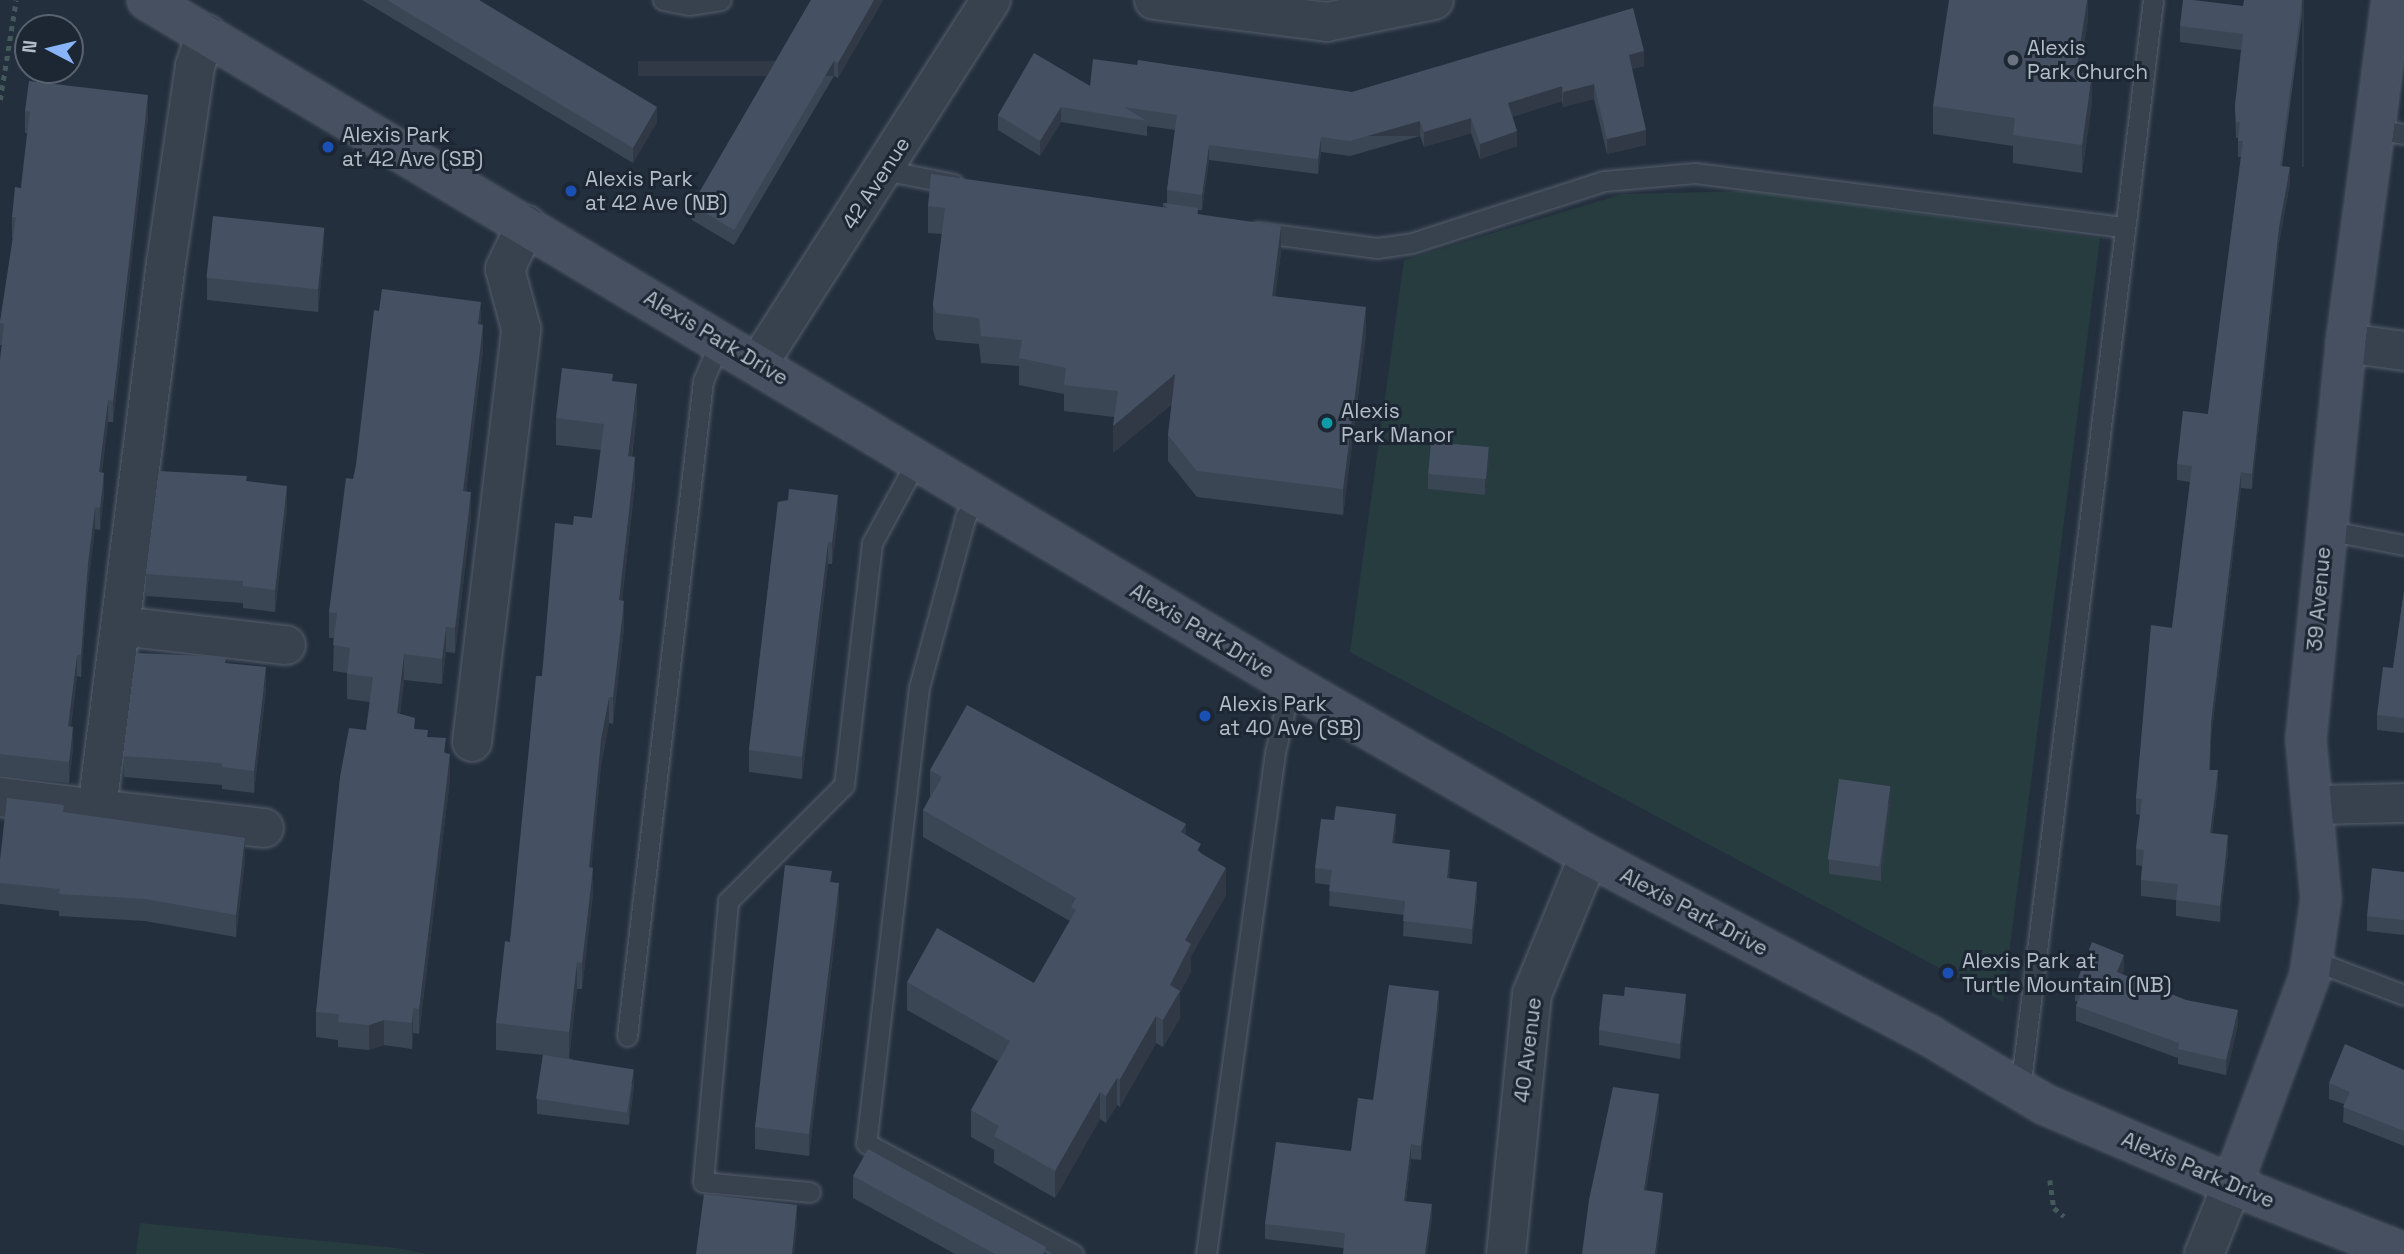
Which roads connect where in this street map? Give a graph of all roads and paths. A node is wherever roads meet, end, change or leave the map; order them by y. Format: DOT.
graph roads {
  1 [pos="16,0"];
  2 [pos="146,0"];
  3 [pos="184,0"];
  4 [pos="663,0"];
  5 [pos="721,0"];
  6 [pos="991,0"];
  7 [pos="1154,0"];
  8 [pos="1434,0"];
  9 [pos="2154,0"];
  10 [pos="2392,0"];
  11 [pos="1267,9"];
  12 [pos="206,34"];
  13 [pos="243,55"];
  14 [pos="0,100"];
  15 [pos="2389,131"];
  16 [pos="884,170"];
  17 [pos="977,188"];
  18 [pos="526,225"];
  19 [pos="2123,227"];
  20 [pos="1239,229"];
  21 [pos="720,341"];
  22 [pos="2346,343"];
  23 [pos="2404,351"];
  24 [pos="758,364"];
  25 [pos="916,460"];
  26 [pos="976,496"];
  27 [pos="2326,530"];
  28 [pos="2404,545"];
  29 [pos="121,626"];
  30 [pos="286,645"];
  31 [pos="1296,687"];
  32 [pos="472,742"];
  33 [pos="0,797"];
  34 [pos="2404,803"];
  35 [pos="2312,805"];
  36 [pos="97,809"];
  37 [pos="264,828"];
  38 [pos="1588,856"];
  39 [pos="2312,960"];
  40 [pos="2404,995"];
  41 [pos="627,1036"];
  42 [pos="2020,1090"];
  43 [pos="2050,1180"];
  44 [pos="2232,1185"];
  45 [pos="810,1192"];
  46 [pos="2064,1216"];
  47 [pos="2404,1253"];
  48 [pos="1073,1254"];
  49 [pos="1206,1254"];
  50 [pos="1506,1254"];
  51 [pos="2204,1254"];
  1 -- 14 [label="path"];
  2 -- 12 [label="street, Alexis Park Drive"];
  3 -- 13 [label="street"];
  4 -- 5 [label="lane"];
  6 -- 16 [label="street, 42 Avenue"];
  7 -- 11 [label="street"];
  8 -- 11 [label="street"];
  9 -- 19 [label="lane"];
  10 -- 15 [label="street, 39 Avenue"];
  12 -- 13 [label="street, Alexis Park Drive"];
  12 -- 29 [label="street"];
  13 -- 18 [label="street, Alexis Park Drive"];
  15 -- 22 [label="street, 39 Avenue"];
  16 -- 17 [label="lane"];
  16 -- 24 [label="street, 42 Avenue"];
  18 -- 21 [label="street, Alexis Park Drive"];
  18 -- 32 [label="street"];
  19 -- 20 [label="lane"];
  19 -- 42 [label="lane"];
  21 -- 24 [label="street, Alexis Park Drive"];
  21 -- 41 [label="lane"];
  22 -- 23 [label="street"];
  22 -- 27 [label="street, 39 Avenue"];
  24 -- 25 [label="street, Alexis Park Drive"];
  25 -- 26 [label="street, Alexis Park Drive"];
  25 -- 45 [label="lane"];
  26 -- 31 [label="street, Alexis Park Drive"];
  26 -- 48 [label="lane"];
  27 -- 28 [label="lane"];
  27 -- 35 [label="street, 39 Avenue"];
  29 -- 30 [label="street"];
  29 -- 36 [label="street"];
  31 -- 38 [label="street, Alexis Park Drive"];
  31 -- 49 [label="lane"];
  33 -- 36 [label="street"];
  34 -- 35 [label="street"];
  35 -- 39 [label="street, 39 Avenue"];
  36 -- 37 [label="street"];
  38 -- 42 [label="street, Alexis Park Drive"];
  38 -- 50 [label="street, 40 Avenue"];
  39 -- 40 [label="lane"];
  39 -- 44 [label="street, 39 Avenue"];
  42 -- 44 [label="street, Alexis Park Drive"];
  43 -- 46 [label="path"];
  44 -- 47 [label="street, Alexis Park Drive"];
  44 -- 51 [label="street"];
}
